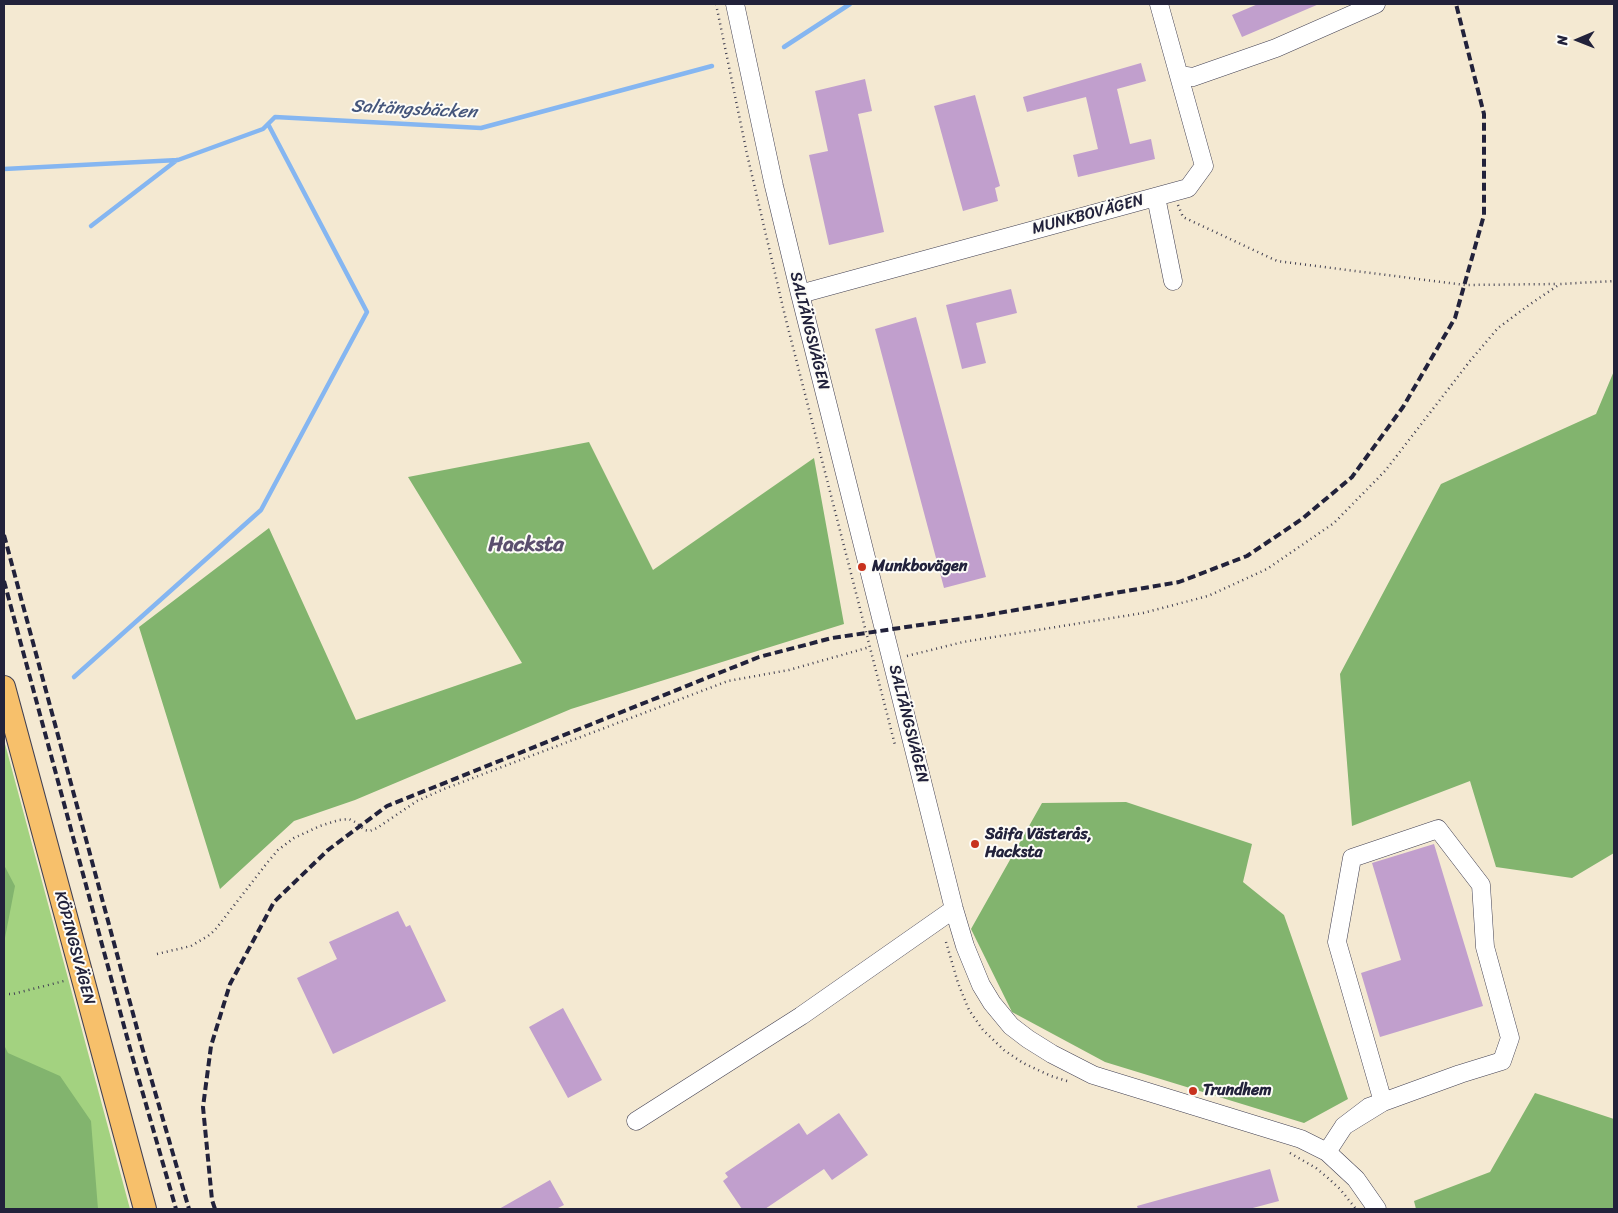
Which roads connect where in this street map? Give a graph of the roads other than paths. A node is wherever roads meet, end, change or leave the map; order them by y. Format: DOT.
graph roads {
  1 [pos="735,4"];
  2 [pos="1158,4"];
  3 [pos="1376,4"];
  4 [pos="1179,74"];
  5 [pos="1156,197"];
  6 [pos="1173,280"];
  7 [pos="800,294"];
  8 [pos="4,687"];
  9 [pos="947,914"];
  10 [pos="1383,1102"];
  11 [pos="636,1121"];
  12 [pos="1327,1152"];
  13 [pos="145,1209"];
  14 [pos="1377,1209"];
  1 -- 7 [label="street, SALTÄNGSVÄGEN"];
  2 -- 4 [label="street, MUNKBOVÄGEN"];
  3 -- 4 [label="street"];
  4 -- 5 [label="street, MUNKBOVÄGEN"];
  5 -- 6 [label="street"];
  5 -- 7 [label="street, MUNKBOVÄGEN"];
  7 -- 9 [label="street, SALTÄNGSVÄGEN"];
  8 -- 13 [label="main road, KÖPINGSVÄGEN"];
  9 -- 11 [label="street"];
  9 -- 12 [label="street, SALTÄNGSVÄGEN"];
  10 -- 10 [label="street"];
  10 -- 12 [label="street"];
  12 -- 14 [label="street, SALTÄNGSVÄGEN"];
}
